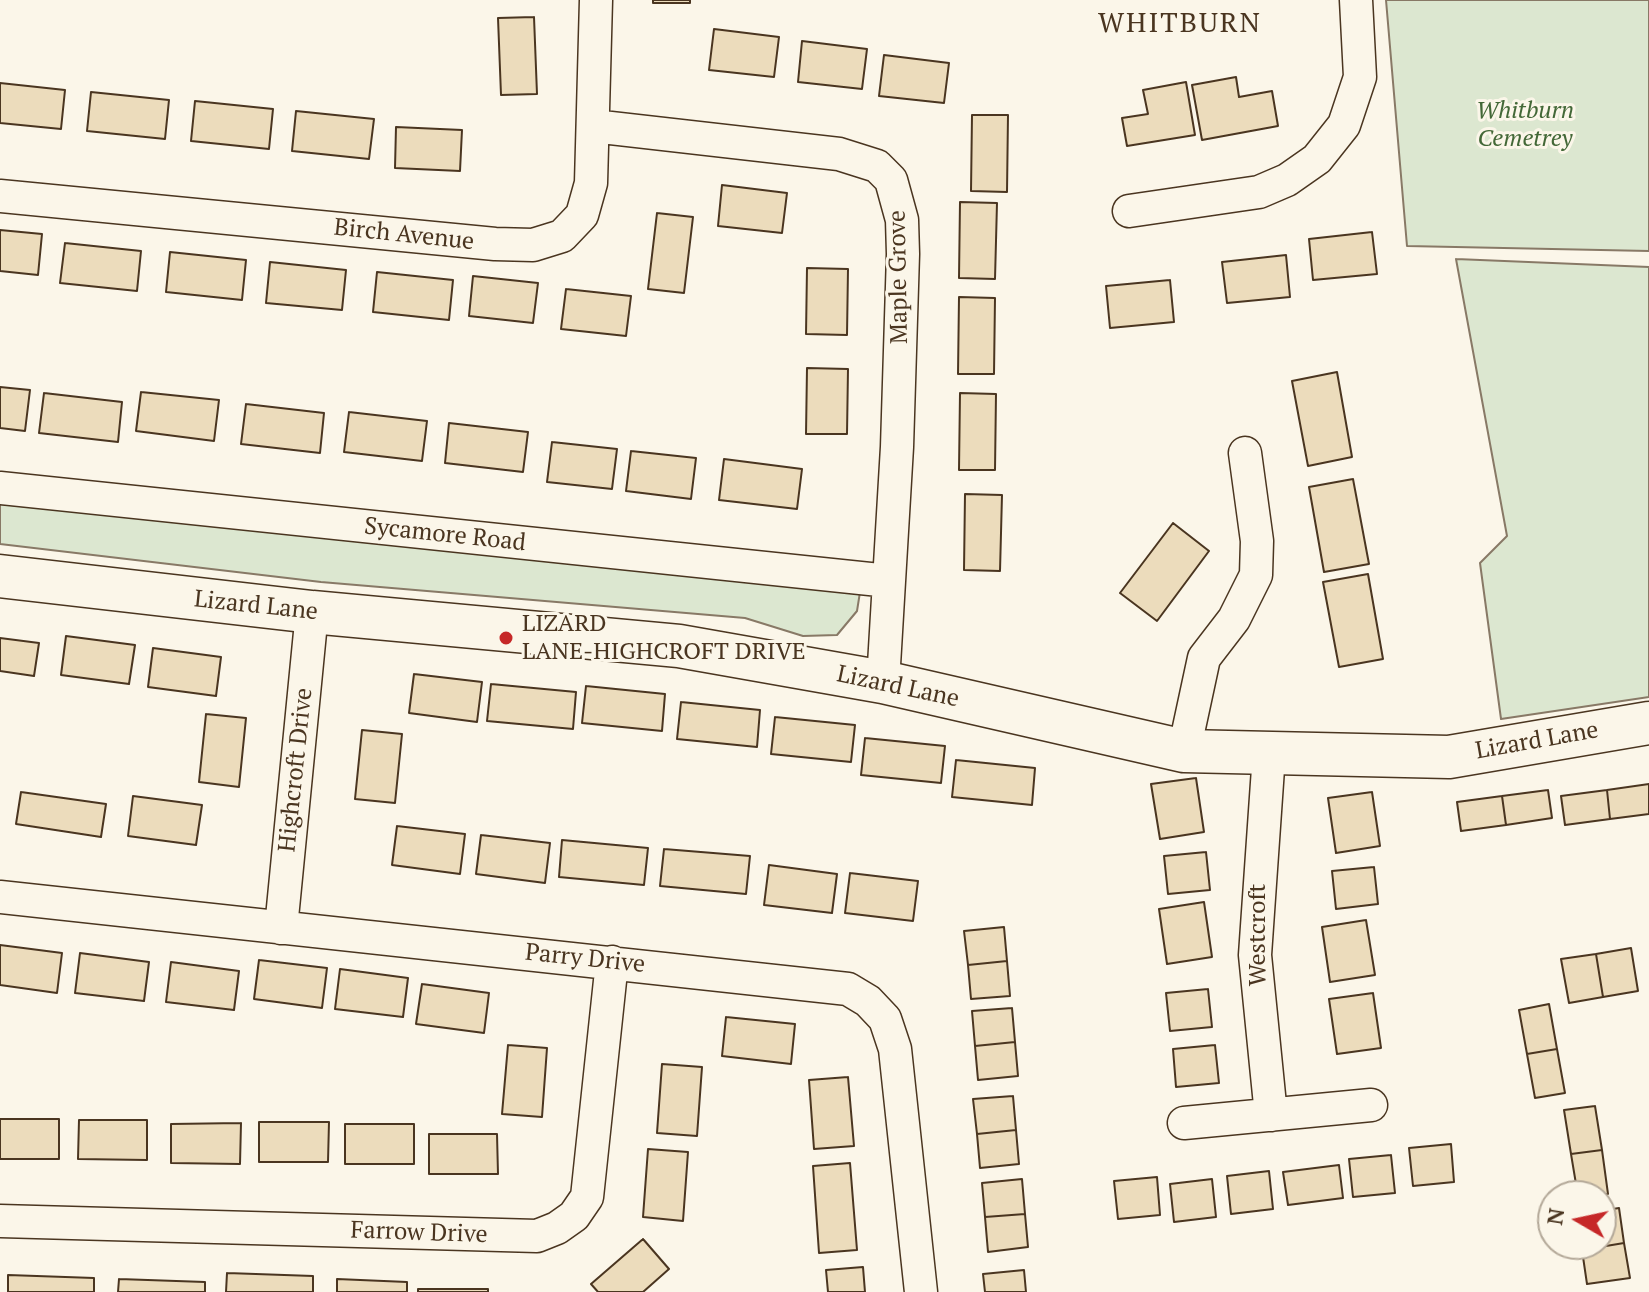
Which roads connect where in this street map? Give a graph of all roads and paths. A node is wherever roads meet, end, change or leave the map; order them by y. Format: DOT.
graph roads {
  1 [pos="596,0"];
  2 [pos="1356,0"];
  3 [pos="593,126"];
  4 [pos="0,196"];
  5 [pos="1129,211"];
  6 [pos="1245,453"];
  7 [pos="0,488"];
  8 [pos="0,576"];
  9 [pos="889,581"];
  10 [pos="312,612"];
  11 [pos="883,682"];
  12 [pos="1649,723"];
  13 [pos="1184,751"];
  14 [pos="1269,754"];
  15 [pos="0,897"];
  16 [pos="281,928"];
  17 [pos="612,962"];
  18 [pos="1371,1105"];
  19 [pos="1271,1115"];
  20 [pos="1184,1123"];
  21 [pos="0,1221"];
  22 [pos="921,1292"];
  1 -- 3 [label="street, Birch Avenue"];
  2 -- 5 [label="street"];
  3 -- 4 [label="street, Birch Avenue"];
  3 -- 9 [label="street, Maple Grove"];
  6 -- 13 [label="street"];
  7 -- 9 [label="street, Sycamore Road"];
  8 -- 10 [label="street, Lizard Lane"];
  9 -- 11 [label="street, Maple Grove"];
  10 -- 11 [label="street, Lizard Lane"];
  10 -- 16 [label="street, Highcroft Drive"];
  11 -- 13 [label="street, Lizard Lane"];
  12 -- 14 [label="street, Lizard Lane"];
  13 -- 14 [label="street, Lizard Lane"];
  14 -- 19 [label="street, Westcroft"];
  15 -- 16 [label="street, Parry Drive"];
  16 -- 17 [label="street, Parry Drive"];
  17 -- 21 [label="street, Farrow Drive"];
  17 -- 22 [label="street, Parry Drive"];
  18 -- 19 [label="street"];
  19 -- 20 [label="street"];
}
